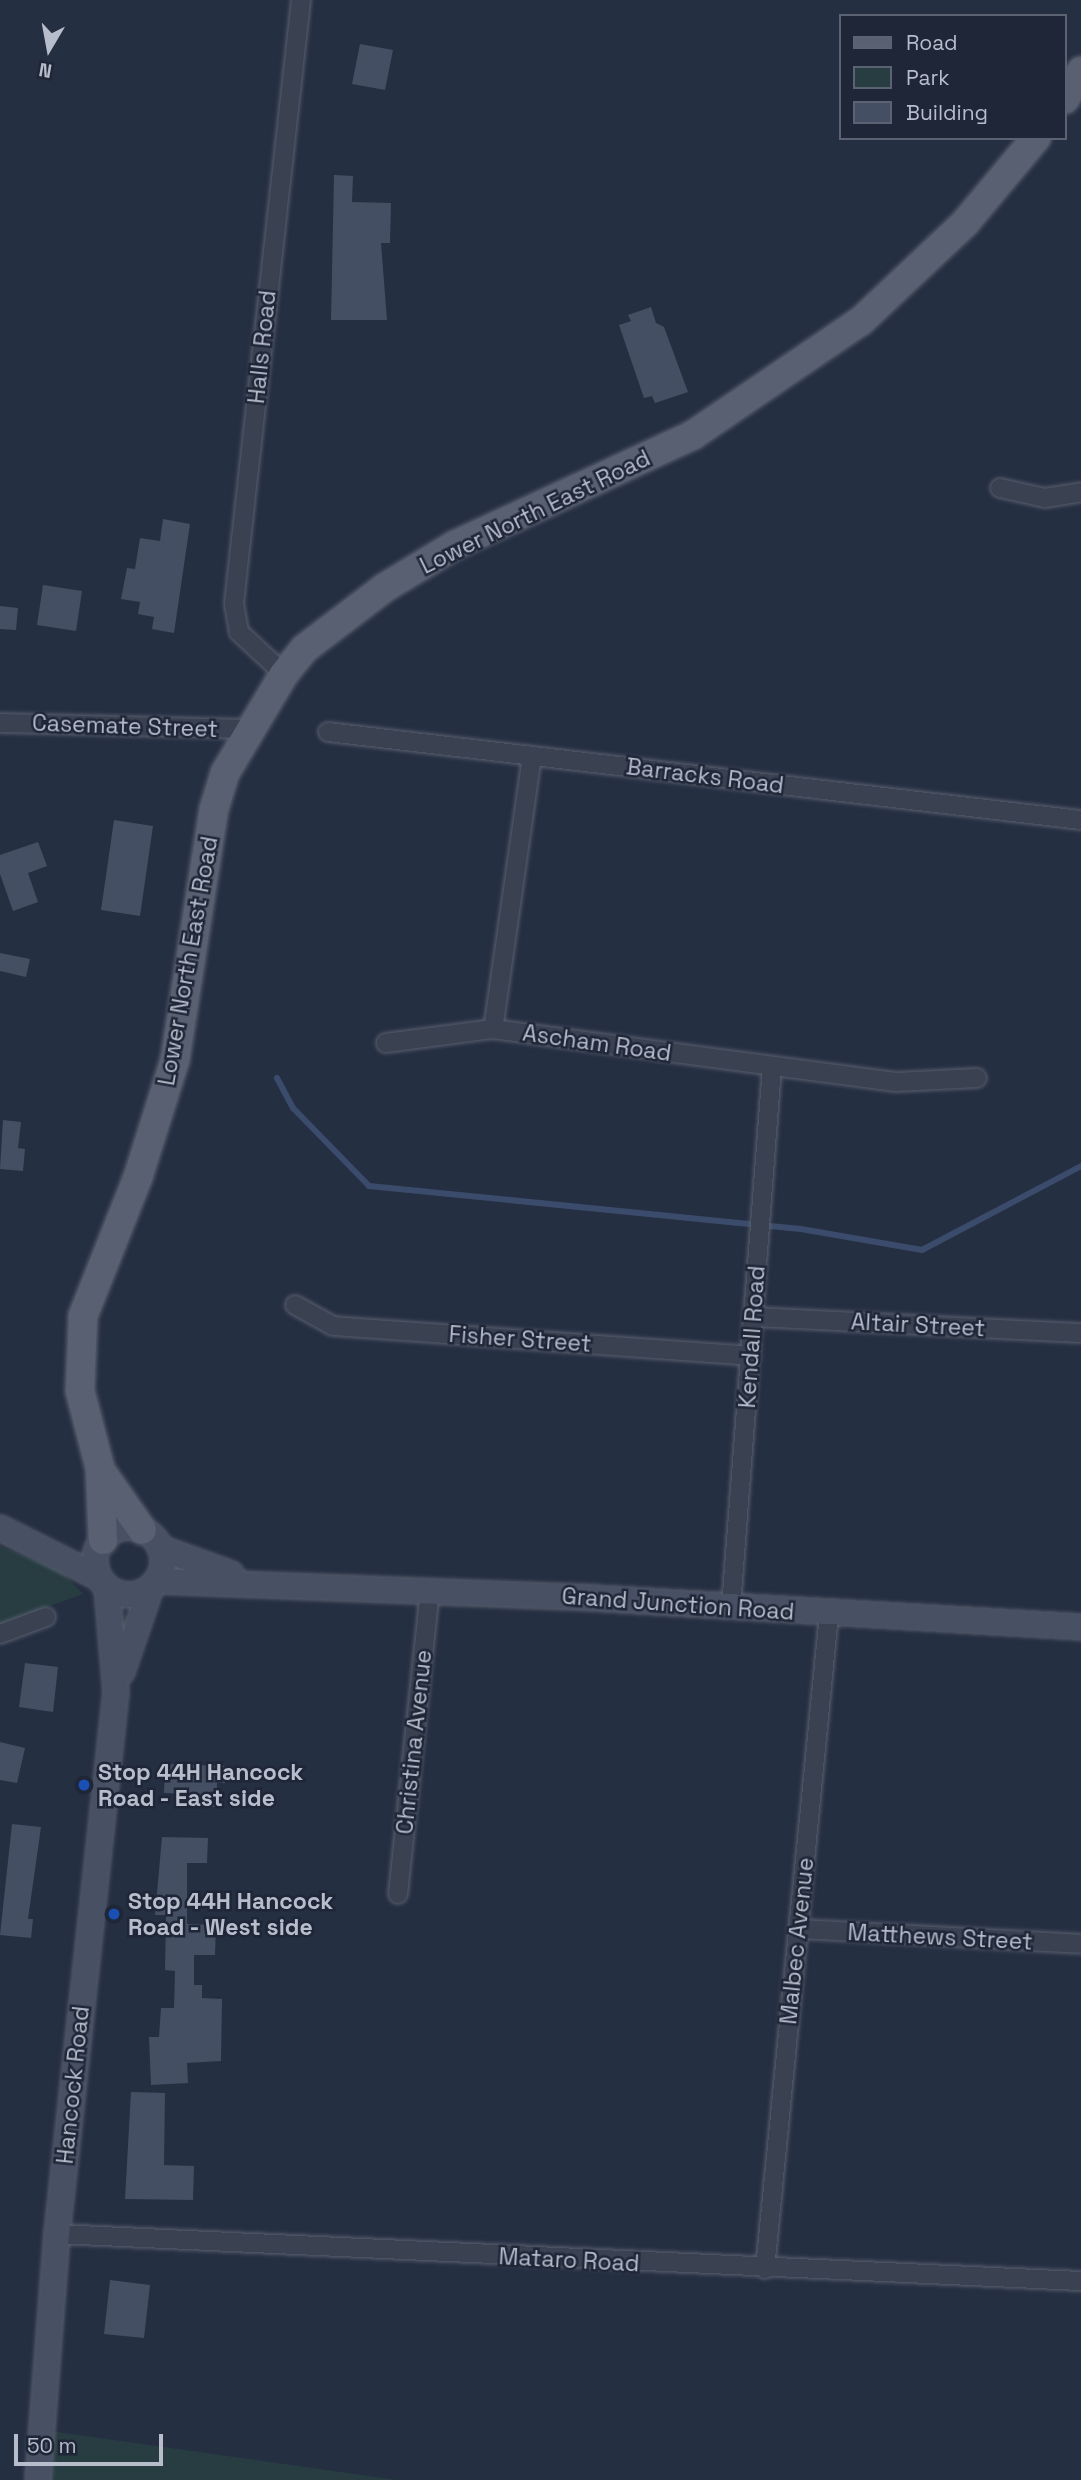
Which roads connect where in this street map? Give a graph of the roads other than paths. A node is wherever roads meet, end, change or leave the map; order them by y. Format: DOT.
graph roads {
  1 [pos="301,0"];
  2 [pos="1081,71"];
  3 [pos="1067,96"];
  4 [pos="1034,140"];
  5 [pos="1000,488"];
  6 [pos="1081,492"];
  7 [pos="284,674"];
  8 [pos="0,723"];
  9 [pos="250,729"];
  10 [pos="328,732"];
  11 [pos="532,756"];
  12 [pos="1081,820"];
  13 [pos="493,1029"];
  14 [pos="386,1042"];
  15 [pos="772,1067"];
  16 [pos="977,1078"];
  17 [pos="295,1305"];
  18 [pos="754,1317"];
  19 [pos="1081,1333"];
  20 [pos="751,1356"];
  21 [pos="100,1468"];
  22 [pos="0,1528"];
  23 [pos="151,1539"];
  24 [pos="101,1542"];
  25 [pos="103,1582"];
  26 [pos="154,1584"];
  27 [pos="276,1586"];
  28 [pos="430,1590"];
  29 [pos="731,1607"];
  30 [pos="829,1614"];
  31 [pos="46,1617"];
  32 [pos="1081,1627"];
  33 [pos="0,1633"];
  34 [pos="116,1692"];
  35 [pos="398,1894"];
  36 [pos="799,1929"];
  37 [pos="1081,1944"];
  38 [pos="57,2234"];
  39 [pos="765,2269"];
  40 [pos="1081,2281"];
  41 [pos="38,2480"];
  1 -- 7 [label="street, Halls Road"];
  2 -- 3 [label="main road"];
  4 -- 7 [label="main road, Lower North East Road"];
  5 -- 6 [label="street"];
  7 -- 9 [label="main road, Lower North East Road"];
  8 -- 9 [label="street, Casemate Street"];
  9 -- 21 [label="main road, Lower North East Road"];
  10 -- 11 [label="street, Barracks Road"];
  11 -- 12 [label="street, Barracks Road"];
  11 -- 13 [label="street, Ascham Road"];
  13 -- 14 [label="street"];
  13 -- 15 [label="street, Ascham Road"];
  15 -- 16 [label="street, Ascham Road"];
  15 -- 18 [label="street, Kendall Road"];
  17 -- 20 [label="street, Fisher Street"];
  18 -- 19 [label="street, Altair Street"];
  18 -- 20 [label="street, Kendall Road"];
  20 -- 29 [label="street, Kendall Road"];
  21 -- 23 [label="main road, Lower North East Road"];
  21 -- 24 [label="main road, Lower North East Road"];
  22 -- 24 [label="main road"];
  22 -- 25 [label="main road"];
  23 -- 24 [label="main road"];
  23 -- 26 [label="main road"];
  23 -- 27 [label="main road, Grand Junction Road"];
  24 -- 25 [label="main road"];
  25 -- 26 [label="main road"];
  25 -- 34 [label="main road, Hancock Road"];
  26 -- 27 [label="main road, Grand Junction Road"];
  26 -- 34 [label="main road, Hancock Road"];
  27 -- 28 [label="main road, Grand Junction Road"];
  28 -- 29 [label="main road, Grand Junction Road"];
  28 -- 35 [label="street, Christina Avenue"];
  29 -- 30 [label="main road, Grand Junction Road"];
  30 -- 32 [label="main road, Grand Junction Road"];
  30 -- 36 [label="street, Malbec Avenue"];
  31 -- 33 [label="street"];
  34 -- 38 [label="main road, Hancock Road"];
  36 -- 37 [label="street, Matthews Street"];
  36 -- 39 [label="street, Malbec Avenue"];
  38 -- 39 [label="street, Mataro Road"];
  38 -- 41 [label="main road, Hancock Road"];
  39 -- 40 [label="street, Mataro Road"];
}
